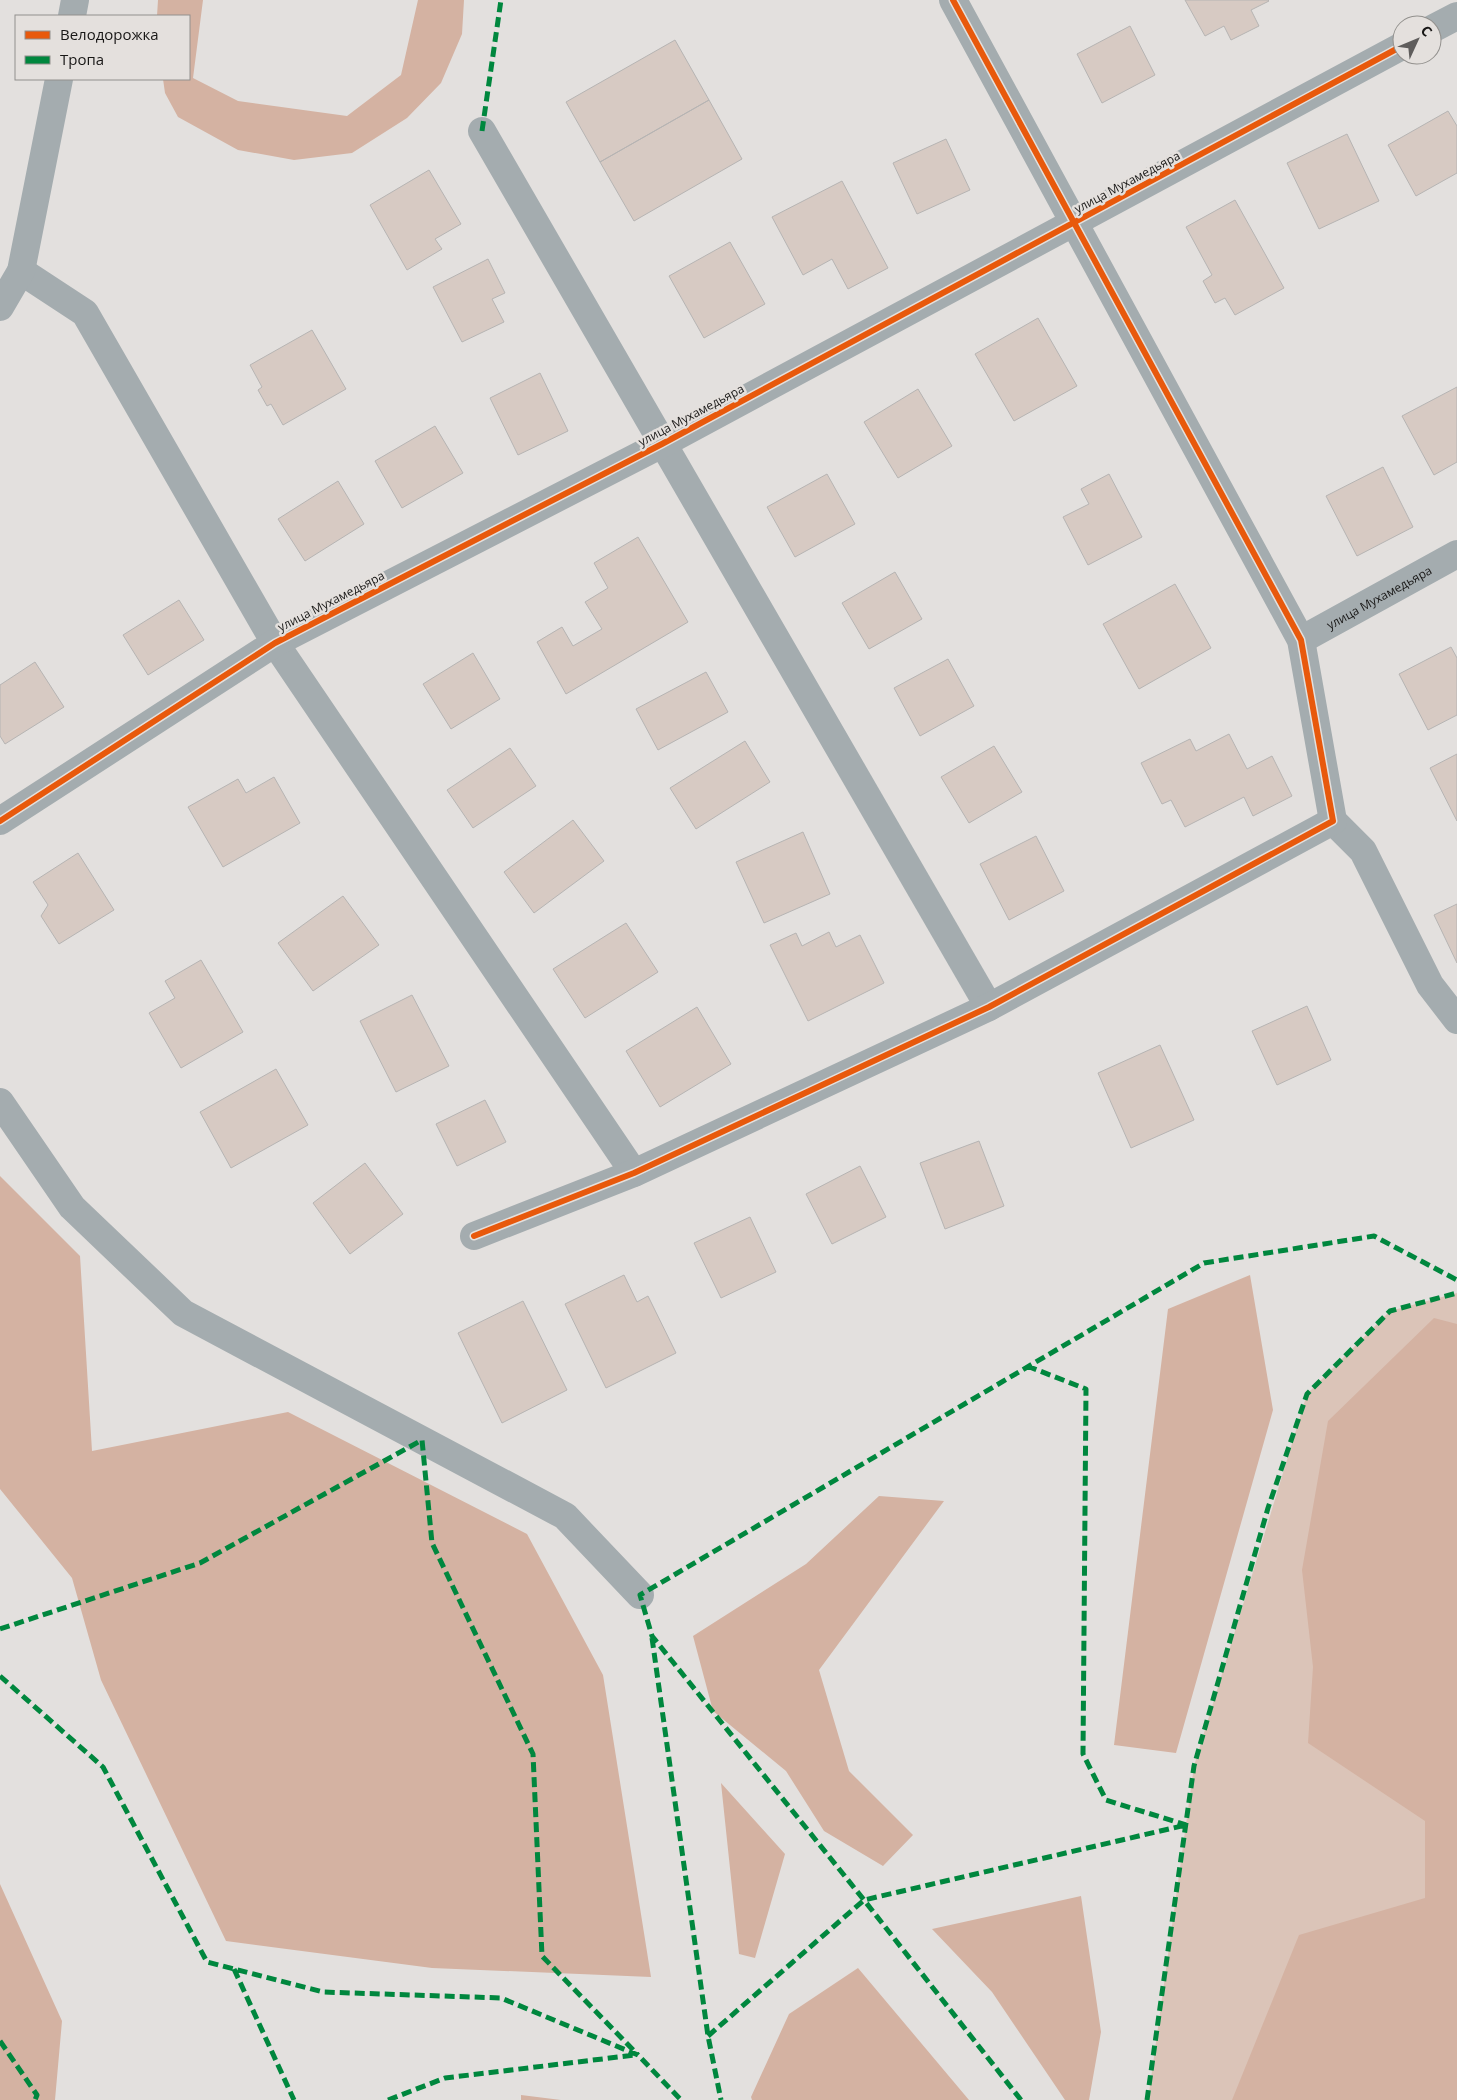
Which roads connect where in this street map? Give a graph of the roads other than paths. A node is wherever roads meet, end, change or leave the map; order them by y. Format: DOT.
graph roads {
  1 [pos="75,0"];
  2 [pos="953,0"];
  3 [pos="72,15"];
  4 [pos="1457,16"];
  5 [pos="1442,24"];
  6 [pos="1392,51"];
  7 [pos="59,80"];
  8 [pos="482,131"];
  9 [pos="1074,223"];
  10 [pos="21,271"];
  11 [pos="0,307"];
  12 [pos="662,444"];
  13 [pos="1457,554"];
  14 [pos="1301,640"];
  15 [pos="275,643"];
  16 [pos="0,821"];
  17 [pos="1333,821"];
  18 [pos="989,1007"];
  19 [pos="1457,1020"];
  20 [pos="0,1102"];
  21 [pos="634,1173"];
  22 [pos="474,1236"];
  23 [pos="640,1595"];
  1 -- 3 [label="street"];
  2 -- 9 [label="street"];
  4 -- 5 [label="street"];
  6 -- 9 [label="street, улица Мухамедьяра"];
  7 -- 10 [label="street"];
  8 -- 12 [label="street"];
  9 -- 12 [label="street, улица Мухамедьяра"];
  9 -- 14 [label="street"];
  10 -- 11 [label="street"];
  10 -- 15 [label="street"];
  12 -- 15 [label="street, улица Мухамедьяра"];
  12 -- 18 [label="street"];
  13 -- 14 [label="street, улица Мухамедьяра"];
  14 -- 17 [label="street"];
  15 -- 16 [label="street, улица Мухамедьяра"];
  15 -- 21 [label="street"];
  17 -- 18 [label="street"];
  17 -- 19 [label="street"];
  18 -- 21 [label="street"];
  20 -- 23 [label="street"];
  21 -- 22 [label="street"];
}
